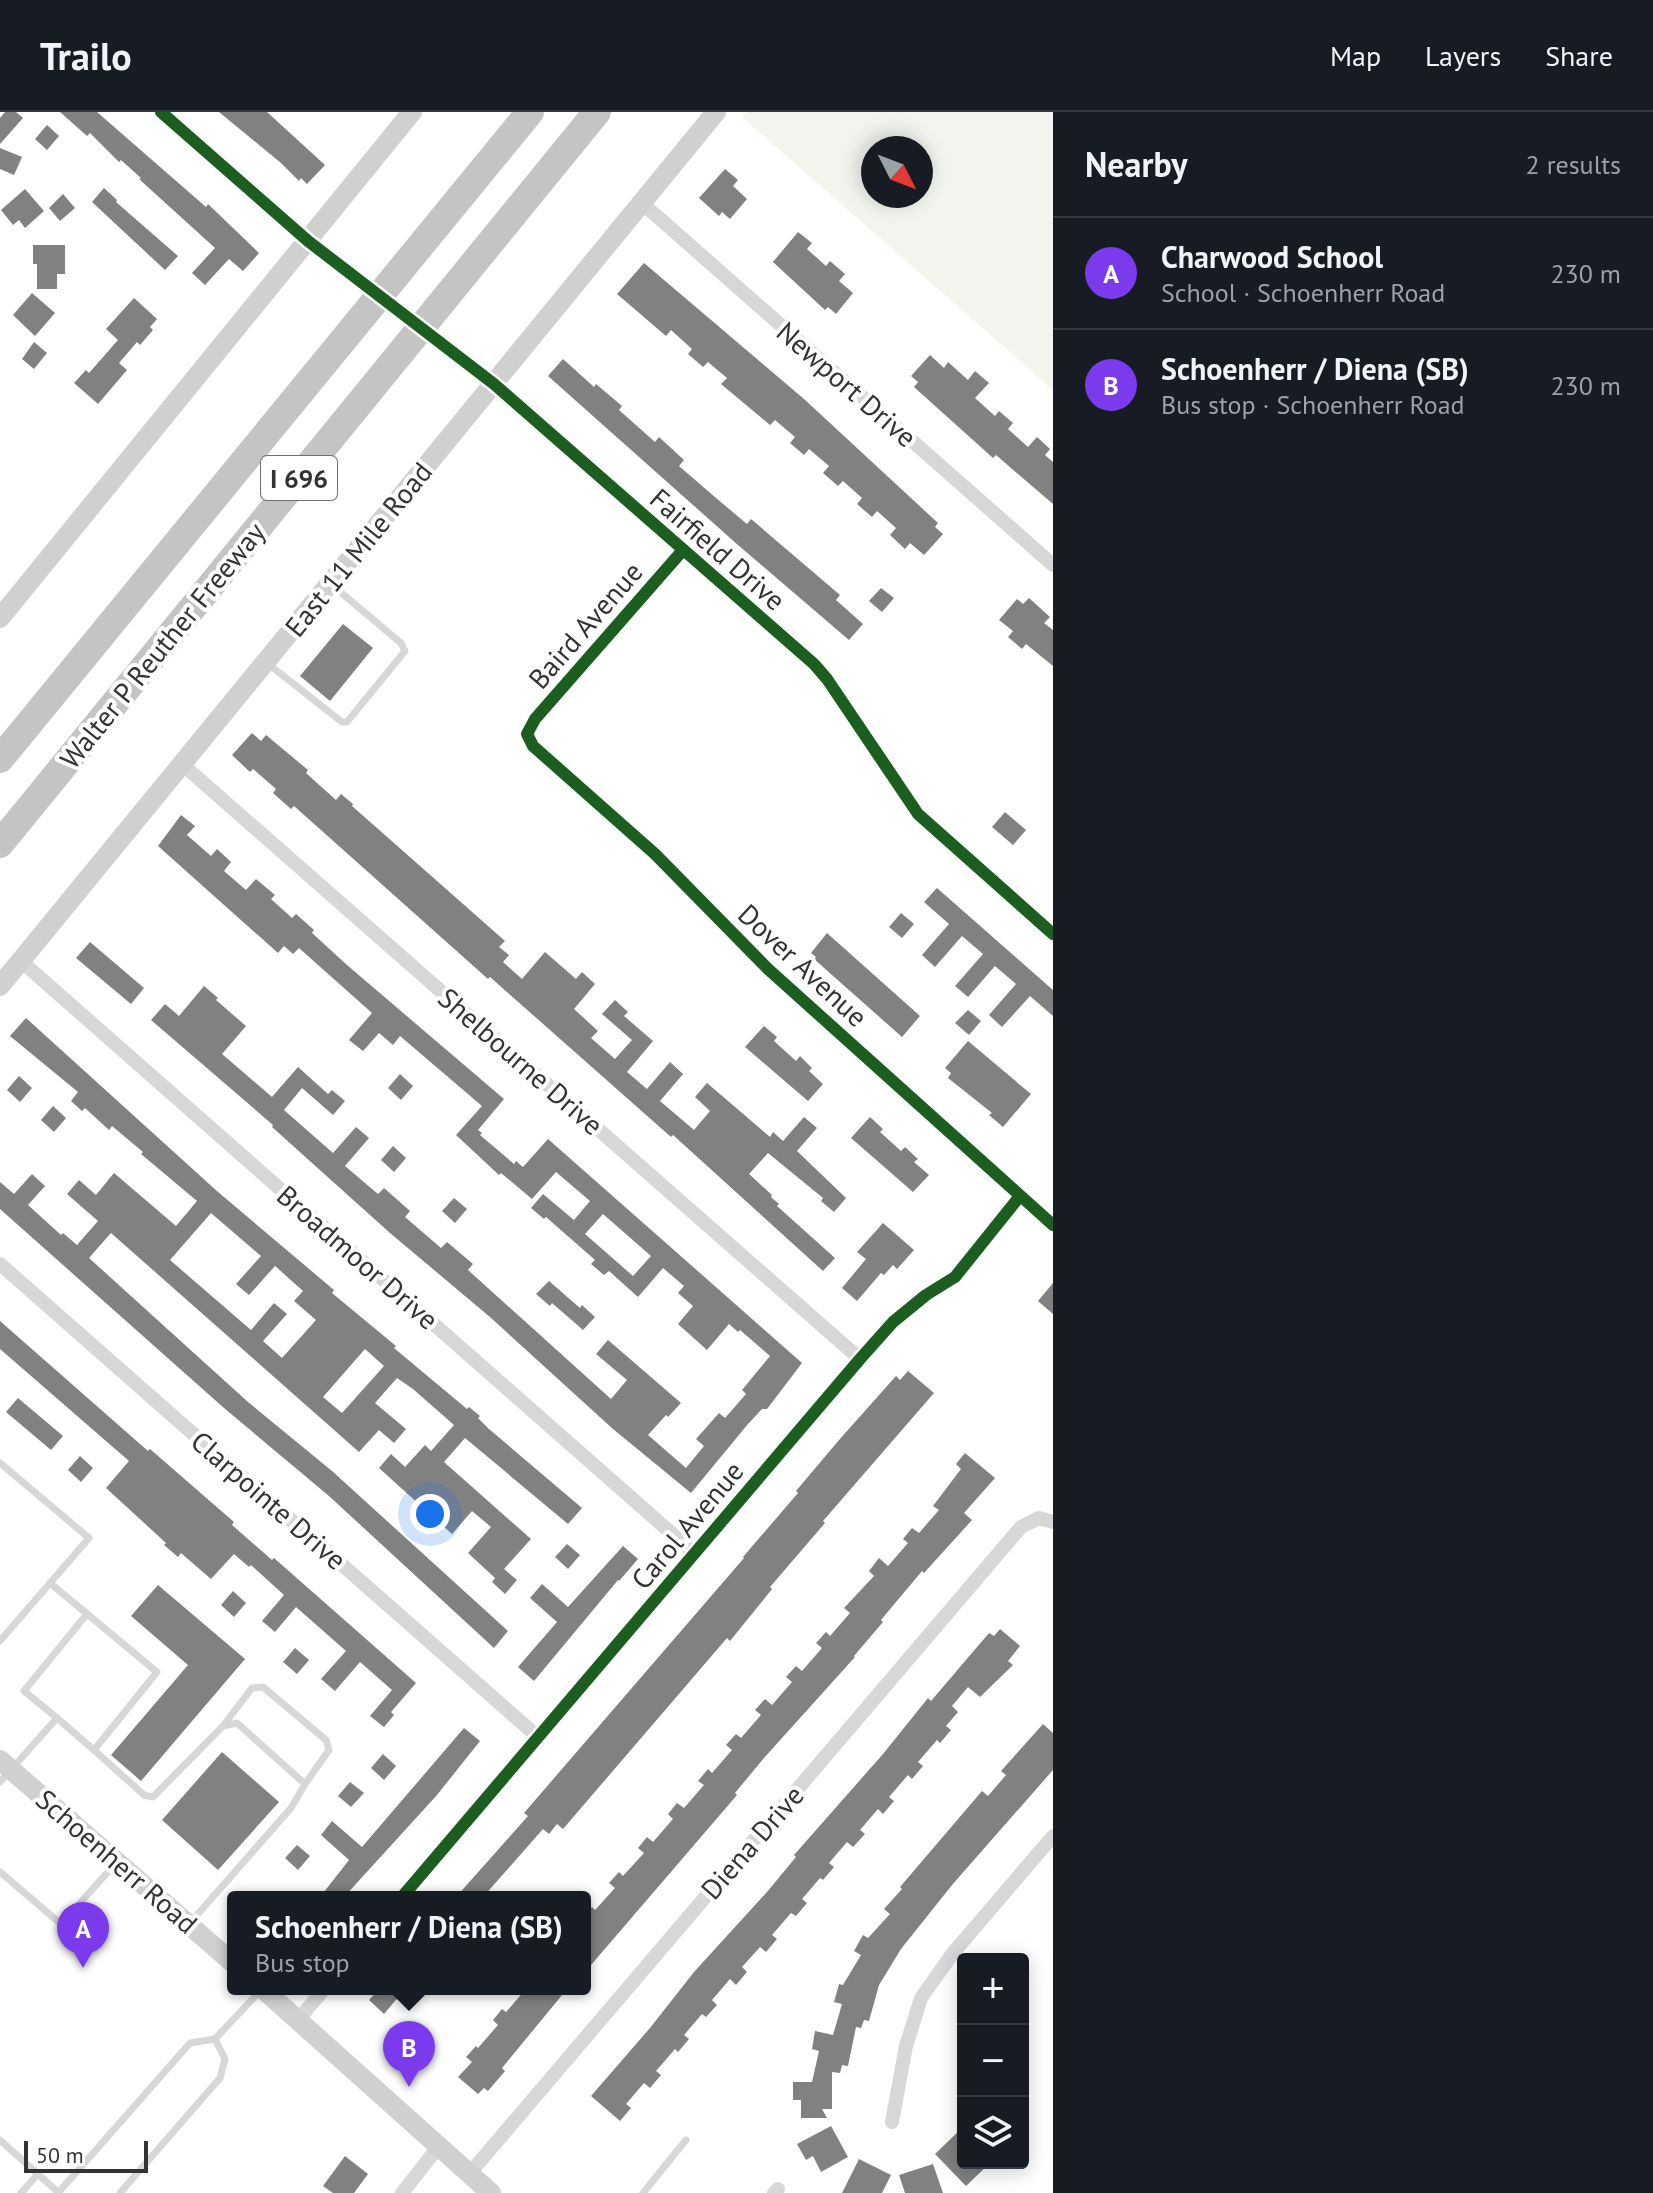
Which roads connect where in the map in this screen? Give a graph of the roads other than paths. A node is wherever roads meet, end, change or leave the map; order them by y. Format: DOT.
graph roads {
  1 [pos="161,112"];
  2 [pos="412,112"];
  3 [pos="530,112"];
  4 [pos="597,112"];
  5 [pos="716,112"];
  6 [pos="642,203"];
  7 [pos="308,241"];
  8 [pos="494,384"];
  9 [pos="683,550"];
  10 [pos="1053,565"];
  11 [pos="331,583"];
  12 [pos="0,618"];
  13 [pos="266,662"];
  14 [pos="527,734"];
  15 [pos="0,759"];
  16 [pos="182,764"];
  17 [pos="0,844"];
  18 [pos="1053,934"];
  19 [pos="21,961"];
  20 [pos="0,986"];
  21 [pos="1020,1196"];
  22 [pos="1053,1225"];
  23 [pos="0,1264"];
  24 [pos="860,1359"];
  25 [pos="0,1463"];
  26 [pos="1046,1520"];
  27 [pos="694,1553"];
  28 [pos="50,1583"];
  29 [pos="87,1614"];
  30 [pos="0,1641"];
  31 [pos="57,1718"];
  32 [pos="223,1726"];
  33 [pos="538,1737"];
  34 [pos="94,1750"];
  35 [pos="4,1770"];
  36 [pos="305,1784"];
  37 [pos="1053,1836"];
  38 [pos="118,1862"];
  39 [pos="0,1872"];
  40 [pos="407,1891"];
  41 [pos="188,1924"];
  42 [pos="227,1958"];
  43 [pos="256,1995"];
  44 [pos="269,1995"];
  45 [pos="319,1995"];
  46 [pos="298,2020"];
  47 [pos="215,2039"];
  48 [pos="892,2122"];
  49 [pos="0,2140"];
  50 [pos="686,2140"];
  51 [pos="439,2146"];
  52 [pos="470,2173"];
  53 [pos="38,2174"];
  54 [pos="21,2193"];
  55 [pos="58,2193"];
  56 [pos="120,2193"];
  57 [pos="402,2193"];
  58 [pos="491,2193"];
  59 [pos="643,2193"];
  1 -- 7 [label="street, Fairfield Drive"];
  2 -- 7 [label="main road"];
  3 -- 15 [label="highway, Walter P Reuther Freeway / I 696"];
  4 -- 17 [label="highway, Walter P Reuther Freeway / I 696"];
  5 -- 6 [label="main road, East 11 Mile Road"];
  6 -- 8 [label="main road, East 11 Mile Road"];
  6 -- 10 [label="street, Newport Drive"];
  7 -- 8 [label="street, Fairfield Drive, bridge"];
  7 -- 12 [label="main road"];
  8 -- 9 [label="street, Fairfield Drive"];
  8 -- 11 [label="main road, East 11 Mile Road"];
  9 -- 14 [label="street, Baird Avenue"];
  9 -- 18 [label="street, Fairfield Drive"];
  11 -- 13 [label="main road, East 11 Mile Road"];
  11 -- 13 [label="lane"];
  13 -- 16 [label="main road, East 11 Mile Road"];
  14 -- 21 [label="street, Dover Avenue"];
  16 -- 19 [label="main road, East 11 Mile Road"];
  16 -- 24 [label="street, Shelbourne Drive"];
  19 -- 20 [label="main road, East 11 Mile Road"];
  19 -- 27 [label="street, Broadmoor Drive"];
  21 -- 22 [label="street, Dover Avenue"];
  21 -- 24 [label="street, Carol Avenue"];
  23 -- 33 [label="street, Clarpointe Drive"];
  24 -- 27 [label="street, Carol Avenue"];
  25 -- 28 [label="lane"];
  26 -- 52 [label="street, Diena Drive"];
  27 -- 33 [label="street, Carol Avenue"];
  28 -- 29 [label="lane"];
  28 -- 30 [label="lane"];
  29 -- 31 [label="lane"];
  29 -- 34 [label="lane"];
  31 -- 34 [label="lane"];
  31 -- 35 [label="lane"];
  32 -- 34 [label="lane"];
  32 -- 36 [label="lane"];
  32 -- 36 [label="lane"];
  33 -- 40 [label="street, Carol Avenue"];
  35 -- 38 [label="main road, Schoenherr Road"];
  36 -- 41 [label="lane"];
  37 -- 48 [label="street"];
  38 -- 39 [label="lane"];
  38 -- 41 [label="main road, Schoenherr Road"];
  41 -- 42 [label="main road, Schoenherr Road"];
  43 -- 47 [label="lane"];
  44 -- 46 [label="main road"];
  45 -- 46 [label="street"];
  46 -- 51 [label="main road"];
  47 -- 55 [label="lane"];
  47 -- 56 [label="lane"];
  49 -- 53 [label="lane"];
  50 -- 59 [label="lane"];
  51 -- 52 [label="main road"];
  51 -- 57 [label="street"];
  52 -- 58 [label="main road"];
  53 -- 54 [label="lane"];
  53 -- 55 [label="lane"];
}
